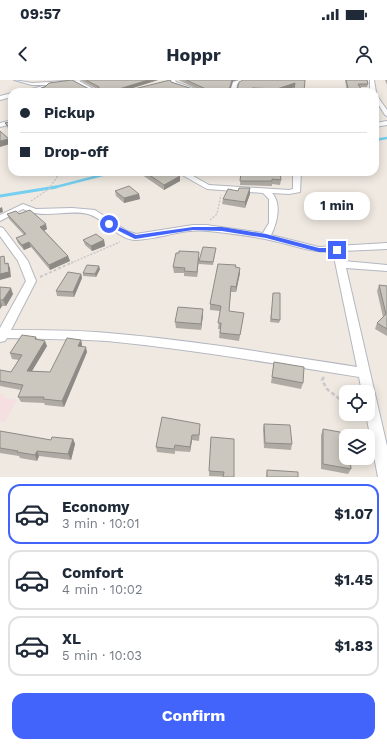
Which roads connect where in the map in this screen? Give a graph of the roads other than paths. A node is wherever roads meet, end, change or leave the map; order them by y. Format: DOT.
graph roads {
  1 [pos="16,80"];
  2 [pos="245,80"];
  3 [pos="76,81"];
  4 [pos="173,82"];
  5 [pos="61,83"];
  6 [pos="166,83"];
  7 [pos="42,88"];
  8 [pos="89,88"];
  9 [pos="190,88"];
  10 [pos="234,88"];
  11 [pos="379,101"];
  12 [pos="387,114"];
  13 [pos="188,176"];
  14 [pos="297,176"];
  15 [pos="266,191"];
  16 [pos="283,192"];
  17 [pos="273,199"];
  18 [pos="0,218"];
  19 [pos="0,230"];
  20 [pos="266,236"];
  21 [pos="387,246"];
  22 [pos="337,250"];
  23 [pos="341,264"];
  24 [pos="387,268"];
  25 [pos="2,337"];
  26 [pos="364,373"];
  27 [pos="386,477"];
  1 -- 5 [label="street"];
  2 -- 10 [label="street"];
  3 -- 5 [label="street"];
  3 -- 8 [label="street"];
  4 -- 6 [label="street"];
  4 -- 9 [label="street"];
  5 -- 7 [label="street"];
  11 -- 12 [label="street"];
  13 -- 15 [label="street"];
  14 -- 16 [label="street"];
  15 -- 16 [label="street"];
  15 -- 17 [label="street"];
  16 -- 17 [label="street"];
  17 -- 20 [label="street"];
  18 -- 20 [label="street"];
  19 -- 25 [label="street"];
  20 -- 22 [label="street"];
  21 -- 22 [label="street"];
  22 -- 23 [label="street"];
  23 -- 24 [label="street"];
  23 -- 26 [label="street"];
  25 -- 26 [label="street"];
  26 -- 27 [label="street"];
}
